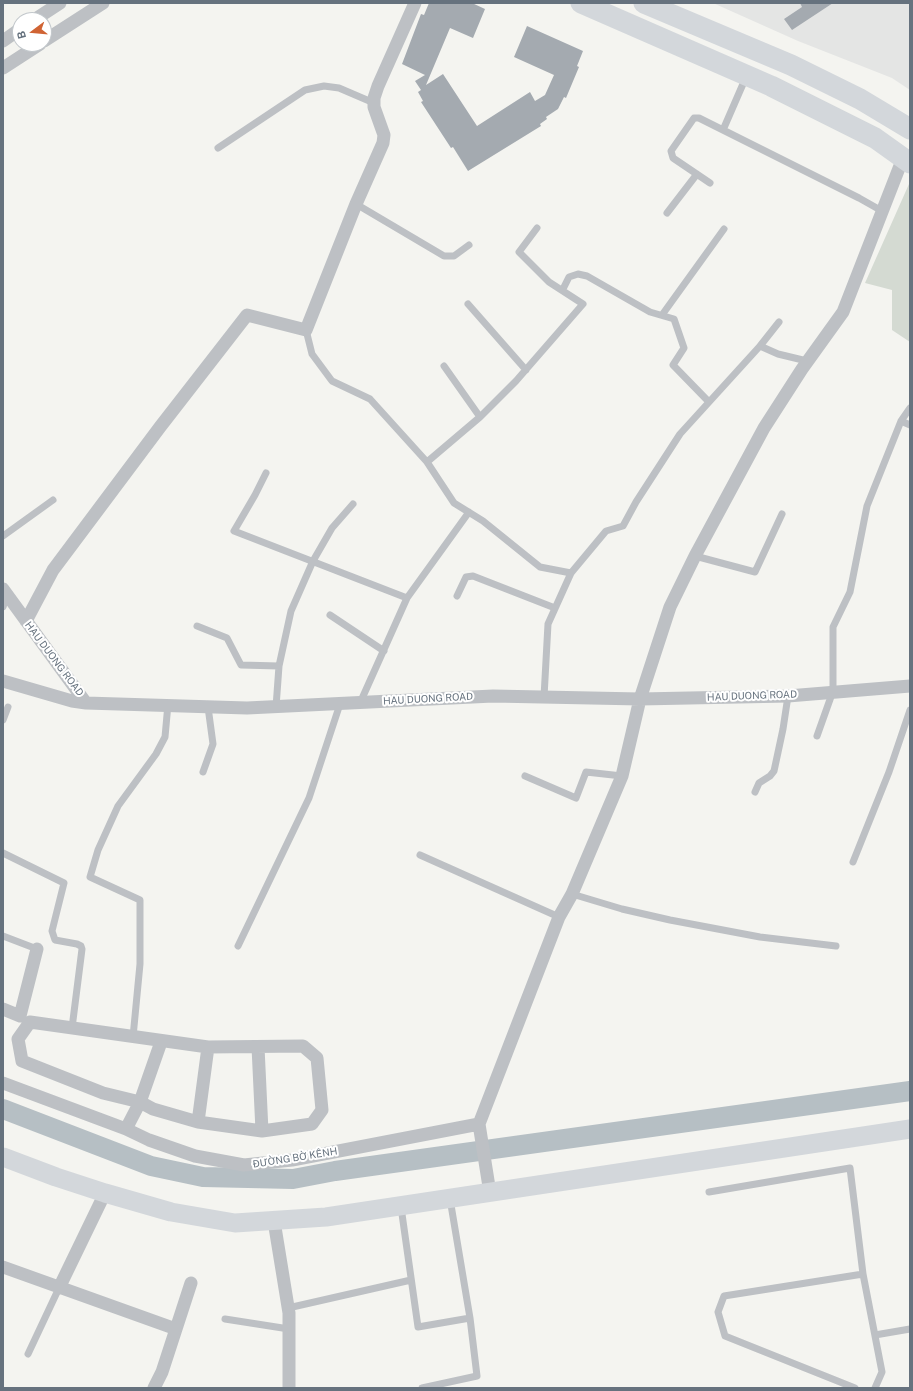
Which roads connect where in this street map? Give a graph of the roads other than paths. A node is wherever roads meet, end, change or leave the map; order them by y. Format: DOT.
graph roads {
  1 [pos="60,3"];
  2 [pos="416,3"];
  3 [pos="581,3"];
  4 [pos="644,3"];
  5 [pos="671,3"];
  6 [pos="97,5"];
  7 [pos="46,12"];
  8 [pos="12,35"];
  9 [pos="52,36"];
  10 [pos="3,41"];
  11 [pos="28,52"];
  12 [pos="3,68"];
  13 [pos="747,76"];
  14 [pos="374,103"];
  15 [pos="910,117"];
  16 [pos="910,129"];
  17 [pos="723,130"];
  18 [pos="218,148"];
  19 [pos="907,160"];
  20 [pos="697,174"];
  21 [pos="710,183"];
  22 [pos="356,204"];
  23 [pos="882,211"];
  24 [pos="667,212"];
  25 [pos="537,228"];
  26 [pos="724,229"];
  27 [pos="469,245"];
  28 [pos="563,289"];
  29 [pos="468,304"];
  30 [pos="662,315"];
  31 [pos="778,322"];
  32 [pos="306,330"];
  33 [pos="760,346"];
  34 [pos="808,361"];
  35 [pos="444,366"];
  36 [pos="526,370"];
  37 [pos="709,402"];
  38 [pos="910,408"];
  39 [pos="480,417"];
  40 [pos="902,421"];
  41 [pos="910,425"];
  42 [pos="427,462"];
  43 [pos="266,473"];
  44 [pos="53,500"];
  45 [pos="353,504"];
  46 [pos="469,512"];
  47 [pos="782,514"];
  48 [pos="3,536"];
  49 [pos="695,556"];
  50 [pos="313,561"];
  51 [pos="571,573"];
  52 [pos="457,596"];
  53 [pos="4,597"];
  54 [pos="407,598"];
  55 [pos="555,608"];
  56 [pos="330,615"];
  57 [pos="26,621"];
  58 [pos="197,626"];
  59 [pos="384,651"];
  60 [pos="280,666"];
  61 [pos="3,681"];
  62 [pos="910,686"];
  63 [pos="833,691"];
  64 [pos="788,696"];
  65 [pos="544,697"];
  66 [pos="640,699"];
  67 [pos="86,703"];
  68 [pos="360,703"];
  69 [pos="168,704"];
  70 [pos="340,704"];
  71 [pos="8,706"];
  72 [pos="276,706"];
  73 [pos="208,708"];
  74 [pos="910,710"];
  75 [pos="3,720"];
  76 [pos="817,736"];
  77 [pos="203,772"];
  78 [pos="525,776"];
  79 [pos="622,776"];
  80 [pos="755,792"];
  81 [pos="3,853"];
  82 [pos="420,855"];
  83 [pos="853,862"];
  84 [pos="572,894"];
  85 [pos="559,917"];
  86 [pos="3,936"];
  87 [pos="238,946"];
  88 [pos="836,946"];
  89 [pos="37,949"];
  90 [pos="3,1009"];
  91 [pos="72,1028"];
  92 [pos="133,1037"];
  93 [pos="161,1042"];
  94 [pos="208,1047"];
  95 [pos="258,1047"];
  96 [pos="3,1083"];
  97 [pos="140,1102"];
  98 [pos="198,1122"];
  99 [pos="479,1124"];
  100 [pos="126,1129"];
  101 [pos="910,1129"];
  102 [pos="262,1131"];
  103 [pos="3,1157"];
  104 [pos="709,1192"];
  105 [pos="105,1193"];
  106 [pos="490,1193"];
  107 [pos="450,1199"];
  108 [pos="401,1206"];
  109 [pos="274,1221"];
  110 [pos="3,1267"];
  111 [pos="864,1274"];
  112 [pos="410,1280"];
  113 [pos="191,1283"];
  114 [pos="59,1288"];
  115 [pos="288,1308"];
  116 [pos="470,1318"];
  117 [pos="225,1319"];
  118 [pos="176,1329"];
  119 [pos="289,1329"];
  120 [pos="910,1329"];
  121 [pos="875,1335"];
  122 [pos="28,1354"];
  123 [pos="154,1388"];
  124 [pos="289,1388"];
  125 [pos="422,1388"];
  126 [pos="855,1388"];
  127 [pos="875,1388"];
  1 -- 7 [label="street"];
  2 -- 14 [label="street"];
  3 -- 13 [label="main road"];
  4 -- 16 [label="main road"];
  5 -- 15 [label="main road"];
  6 -- 9 [label="street"];
  8 -- 10 [label="street"];
  11 -- 12 [label="street"];
  13 -- 17 [label="lane"];
  13 -- 19 [label="main road"];
  14 -- 18 [label="lane"];
  14 -- 22 [label="street"];
  17 -- 20 [label="lane"];
  17 -- 23 [label="lane"];
  19 -- 23 [label="street"];
  20 -- 21 [label="lane"];
  20 -- 24 [label="lane"];
  22 -- 27 [label="lane"];
  22 -- 32 [label="street"];
  23 -- 34 [label="street"];
  25 -- 28 [label="lane"];
  26 -- 30 [label="lane"];
  28 -- 30 [label="lane"];
  28 -- 36 [label="lane"];
  29 -- 36 [label="lane"];
  30 -- 37 [label="lane"];
  31 -- 33 [label="lane"];
  32 -- 42 [label="lane"];
  32 -- 57 [label="street"];
  33 -- 34 [label="lane"];
  33 -- 37 [label="lane"];
  34 -- 49 [label="street"];
  35 -- 39 [label="lane"];
  36 -- 39 [label="lane"];
  37 -- 51 [label="lane"];
  38 -- 40 [label="lane"];
  39 -- 42 [label="lane"];
  40 -- 41 [label="lane"];
  40 -- 63 [label="lane"];
  42 -- 46 [label="lane"];
  43 -- 50 [label="lane"];
  44 -- 48 [label="lane"];
  45 -- 50 [label="lane"];
  46 -- 51 [label="lane"];
  46 -- 54 [label="lane"];
  47 -- 49 [label="lane"];
  49 -- 66 [label="street"];
  50 -- 54 [label="lane"];
  50 -- 60 [label="lane"];
  51 -- 55 [label="lane"];
  52 -- 55 [label="lane"];
  53 -- 57 [label="street, HAU DUONG ROAD"];
  54 -- 59 [label="lane"];
  55 -- 65 [label="lane"];
  56 -- 59 [label="lane"];
  57 -- 67 [label="street, HAU DUONG ROAD"];
  58 -- 60 [label="lane"];
  59 -- 68 [label="lane"];
  60 -- 72 [label="lane"];
  61 -- 67 [label="street"];
  62 -- 63 [label="street, HAU DUONG ROAD"];
  63 -- 64 [label="street, HAU DUONG ROAD"];
  63 -- 76 [label="lane"];
  64 -- 66 [label="street, HAU DUONG ROAD"];
  64 -- 80 [label="lane"];
  65 -- 66 [label="street, HAU DUONG ROAD"];
  65 -- 68 [label="street, HAU DUONG ROAD"];
  66 -- 79 [label="street"];
  67 -- 69 [label="street, HAU DUONG ROAD"];
  68 -- 70 [label="street, HAU DUONG ROAD"];
  69 -- 73 [label="street, HAU DUONG ROAD"];
  69 -- 92 [label="lane"];
  70 -- 72 [label="street, HAU DUONG ROAD"];
  70 -- 87 [label="lane"];
  71 -- 75 [label="lane"];
  72 -- 73 [label="street, HAU DUONG ROAD"];
  73 -- 77 [label="lane"];
  74 -- 83 [label="lane"];
  78 -- 79 [label="lane"];
  79 -- 84 [label="street"];
  81 -- 91 [label="lane"];
  82 -- 85 [label="lane"];
  84 -- 85 [label="street"];
  84 -- 88 [label="lane"];
  85 -- 99 [label="street"];
  86 -- 89 [label="lane"];
  89 -- 90 [label="street"];
  91 -- 92 [label="street"];
  91 -- 97 [label="street"];
  92 -- 93 [label="street"];
  93 -- 94 [label="street"];
  93 -- 97 [label="street"];
  94 -- 95 [label="street"];
  94 -- 98 [label="street"];
  95 -- 102 [label="street"];
  95 -- 102 [label="street"];
  96 -- 100 [label="street, ĐƯỜNG BỜ KÊNH"];
  97 -- 98 [label="street"];
  97 -- 100 [label="street"];
  98 -- 102 [label="street"];
  99 -- 100 [label="street, ĐƯỜNG BỜ KÊNH"];
  99 -- 106 [label="street"];
  101 -- 106 [label="street"];
  103 -- 105 [label="street"];
  104 -- 111 [label="lane"];
  105 -- 109 [label="street"];
  105 -- 114 [label="street"];
  106 -- 107 [label="street"];
  107 -- 108 [label="street"];
  107 -- 116 [label="lane"];
  108 -- 109 [label="street"];
  108 -- 112 [label="lane"];
  109 -- 115 [label="street"];
  110 -- 114 [label="street"];
  111 -- 121 [label="lane"];
  111 -- 126 [label="lane"];
  112 -- 115 [label="lane"];
  112 -- 116 [label="lane"];
  113 -- 118 [label="street"];
  114 -- 118 [label="street"];
  114 -- 122 [label="lane"];
  115 -- 119 [label="street"];
  116 -- 125 [label="lane"];
  117 -- 119 [label="lane"];
  118 -- 123 [label="street"];
  119 -- 124 [label="street"];
  120 -- 121 [label="lane"];
  121 -- 127 [label="lane"];
}
